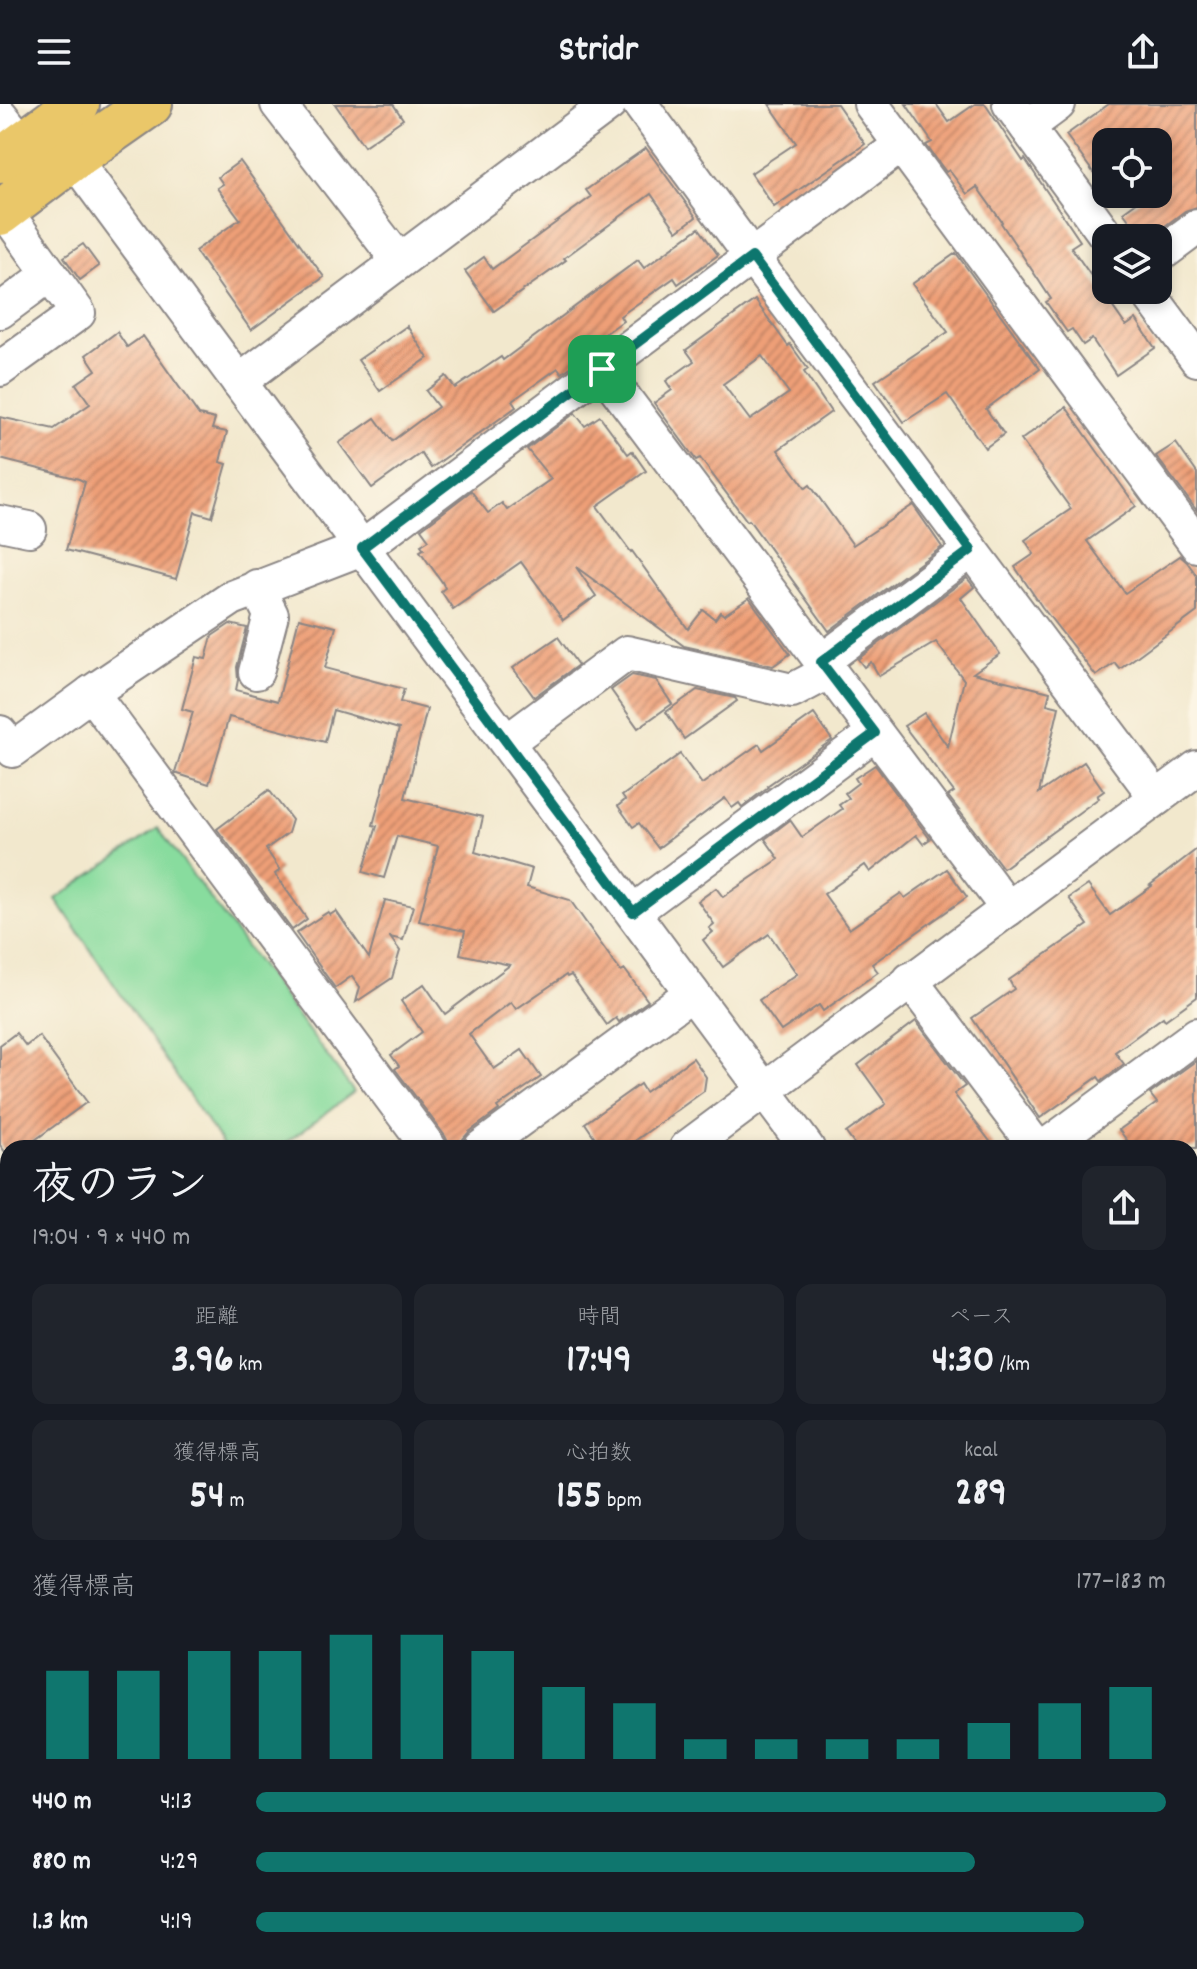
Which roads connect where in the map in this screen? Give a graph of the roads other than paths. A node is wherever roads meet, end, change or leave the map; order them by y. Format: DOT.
graph roads {
  1 [pos="77,104"];
  2 [pos="150,104"];
  3 [pos="278,104"];
  4 [pos="609,104"];
  5 [pos="640,104"];
  6 [pos="871,104"];
  7 [pos="1058,104"];
  8 [pos="1019,116"];
  9 [pos="8,140"];
  10 [pos="901,145"];
  11 [pos="73,158"];
  12 [pos="2,212"];
  13 [pos="1098,224"];
  14 [pos="1197,227"];
  15 [pos="1172,246"];
  16 [pos="752,257"];
  17 [pos="399,261"];
  18 [pos="50,274"];
  19 [pos="1156,304"];
  20 [pos="0,311"];
  21 [pos="1197,359"];
  22 [pos="0,369"];
  23 [pos="602,369"];
  24 [pos="239,382"];
  25 [pos="1197,545"];
  26 [pos="362,548"];
  27 [pos="971,550"];
  28 [pos="257,587"];
  29 [pos="825,667"];
  30 [pos="256,672"];
  31 [pos="91,693"];
  32 [pos="0,733"];
  33 [pos="875,733"];
  34 [pos="507,742"];
  35 [pos="1197,768"];
  36 [pos="1157,798"];
  37 [pos="1008,909"];
  38 [pos="633,912"];
  39 [pos="910,980"];
  40 [pos="692,993"];
  41 [pos="1197,1035"];
  42 [pos="764,1090"];
  43 [pos="423,1140"];
  44 [pos="492,1140"];
  45 [pos="698,1140"];
  46 [pos="801,1140"];
  47 [pos="1031,1140"];
  48 [pos="1055,1140"];
  1 -- 9 [label="highway"];
  2 -- 11 [label="highway"];
  3 -- 17 [label="street"];
  4 -- 17 [label="street"];
  5 -- 16 [label="street"];
  6 -- 10 [label="street"];
  7 -- 8 [label="street"];
  8 -- 13 [label="street"];
  9 -- 11 [label="street"];
  10 -- 16 [label="street"];
  10 -- 25 [label="street"];
  11 -- 12 [label="highway"];
  11 -- 24 [label="street"];
  12 -- 18 [label="street"];
  14 -- 15 [label="street"];
  16 -- 23 [label="street"];
  16 -- 27 [label="street"];
  17 -- 24 [label="street"];
  18 -- 20 [label="street"];
  18 -- 22 [label="street"];
  19 -- 21 [label="street"];
  23 -- 26 [label="street"];
  23 -- 29 [label="street"];
  24 -- 26 [label="street"];
  26 -- 28 [label="street"];
  26 -- 34 [label="street"];
  27 -- 29 [label="street"];
  27 -- 36 [label="street"];
  28 -- 30 [label="street"];
  28 -- 31 [label="street"];
  29 -- 33 [label="street"];
  29 -- 34 [label="street"];
  31 -- 32 [label="street"];
  31 -- 43 [label="street"];
  33 -- 37 [label="street"];
  33 -- 38 [label="street"];
  34 -- 38 [label="street"];
  35 -- 36 [label="street"];
  36 -- 37 [label="street"];
  37 -- 39 [label="street"];
  38 -- 40 [label="street"];
  39 -- 42 [label="street"];
  39 -- 47 [label="street"];
  40 -- 42 [label="street"];
  40 -- 44 [label="street"];
  41 -- 48 [label="street"];
  42 -- 45 [label="street"];
  42 -- 46 [label="street"];
}
